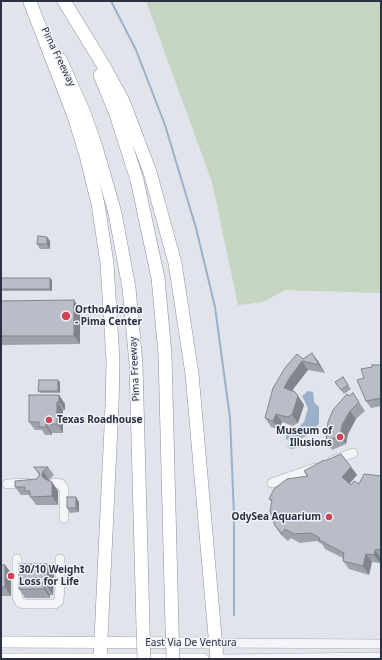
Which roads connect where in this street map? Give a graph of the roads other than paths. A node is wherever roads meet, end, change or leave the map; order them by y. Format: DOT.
graph roads {
  1 [pos="30,1"];
  2 [pos="64,1"];
  3 [pos="354,453"];
  4 [pos="33,483"];
  5 [pos="54,483"];
  6 [pos="272,483"];
  7 [pos="7,484"];
  8 [pos="64,518"];
  9 [pos="17,559"];
  10 [pos="60,559"];
  11 [pos="1,642"];
  12 [pos="100,642"];
  13 [pos="217,643"];
  14 [pos="381,644"];
  15 [pos="381,657"];
  16 [pos="1,658"];
  17 [pos="100,659"];
  18 [pos="144,659"];
  19 [pos="173,659"];
  20 [pos="202,659"];
  21 [pos="218,659"];
  1 -- 12 [label="highway"];
  1 -- 18 [label="highway, Pima Freeway, bridge"];
  2 -- 13 [label="highway"];
  2 -- 19 [label="highway, bridge"];
  3 -- 6 [label="street"];
  4 -- 7 [label="street"];
  5 -- 8 [label="street"];
  9 -- 10 [label="street"];
  11 -- 12 [label="main road, East Via De Ventura"];
  12 -- 13 [label="main road, East Via De Ventura"];
  12 -- 17 [label="highway"];
  13 -- 14 [label="street, East Via De Ventura"];
  13 -- 21 [label="highway"];
  15 -- 21 [label="street, East Via De Ventura"];
  16 -- 17 [label="main road, East Via De Ventura"];
  17 -- 20 [label="main road, East Via De Ventura"];
}
